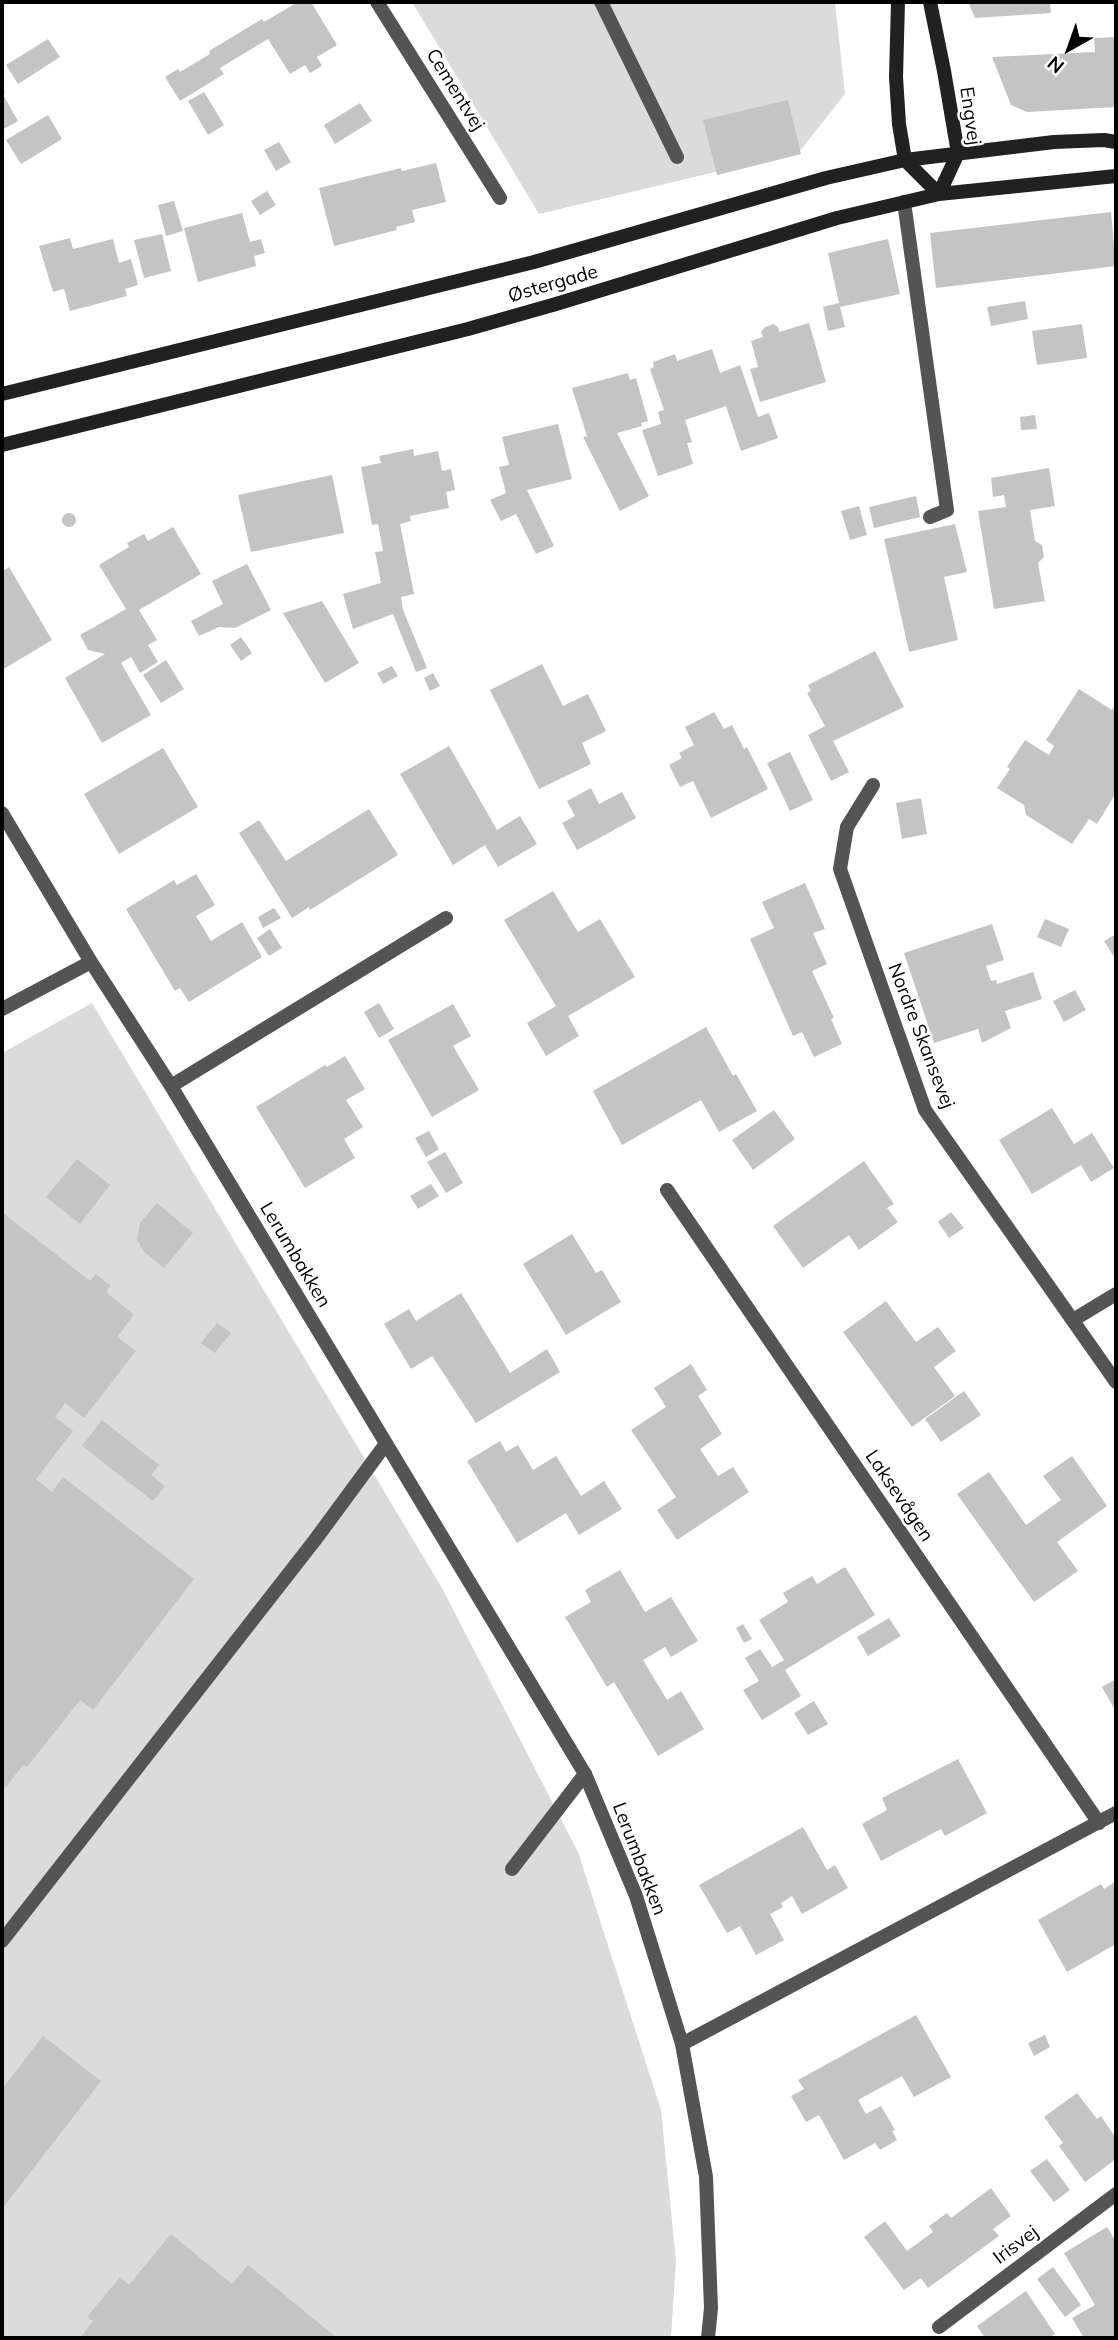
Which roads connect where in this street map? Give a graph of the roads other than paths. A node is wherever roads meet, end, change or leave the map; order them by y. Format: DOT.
graph roads {
  1 [pos="377,2"];
  2 [pos="601,2"];
  3 [pos="898,2"];
  4 [pos="930,2"];
  5 [pos="1116,142"];
  6 [pos="958,153"];
  7 [pos="677,157"];
  8 [pos="905,160"];
  9 [pos="1116,176"];
  10 [pos="939,194"];
  11 [pos="500,198"];
  12 [pos="904,202"];
  13 [pos="2,394"];
  14 [pos="2,445"];
  15 [pos="930,517"];
  16 [pos="873,785"];
  17 [pos="2,813"];
  18 [pos="446,918"];
  19 [pos="90,962"];
  20 [pos="2,1009"];
  21 [pos="171,1086"];
  22 [pos="667,1190"];
  23 [pos="1116,1294"];
  24 [pos="1073,1320"];
  25 [pos="1116,1382"];
  26 [pos="385,1445"];
  27 [pos="585,1774"];
  28 [pos="1116,1813"];
  29 [pos="1099,1823"];
  30 [pos="512,1869"];
  31 [pos="2,1941"];
  32 [pos="682,2044"];
  33 [pos="1116,2194"];
  34 [pos="939,2327"];
  35 [pos="708,2338"];
  1 -- 11 [label="street, Cementvej"];
  2 -- 7 [label="street"];
  3 -- 8 [label="main road"];
  4 -- 6 [label="main road, Engvej"];
  5 -- 6 [label="main road, Østergade"];
  6 -- 8 [label="main road, Østergade"];
  6 -- 10 [label="main road, Engvej"];
  8 -- 10 [label="main road"];
  8 -- 13 [label="main road, Østergade"];
  9 -- 10 [label="main road, Østergade"];
  10 -- 12 [label="main road, Østergade"];
  12 -- 14 [label="main road, Østergade"];
  12 -- 15 [label="street"];
  16 -- 24 [label="street, Nordre Skansevej"];
  17 -- 19 [label="street, Lerumbakken"];
  18 -- 21 [label="street"];
  19 -- 20 [label="street"];
  19 -- 21 [label="street, Lerumbakken"];
  21 -- 26 [label="street, Lerumbakken"];
  22 -- 29 [label="street, Laksevågen"];
  23 -- 24 [label="street"];
  24 -- 25 [label="street, Nordre Skansevej"];
  26 -- 27 [label="street, Lerumbakken"];
  26 -- 31 [label="street"];
  27 -- 30 [label="street"];
  27 -- 32 [label="street, Lerumbakken"];
  28 -- 29 [label="street"];
  29 -- 32 [label="street"];
  32 -- 35 [label="street, Lerumbakken"];
  33 -- 34 [label="street, Irisvej"];
}
